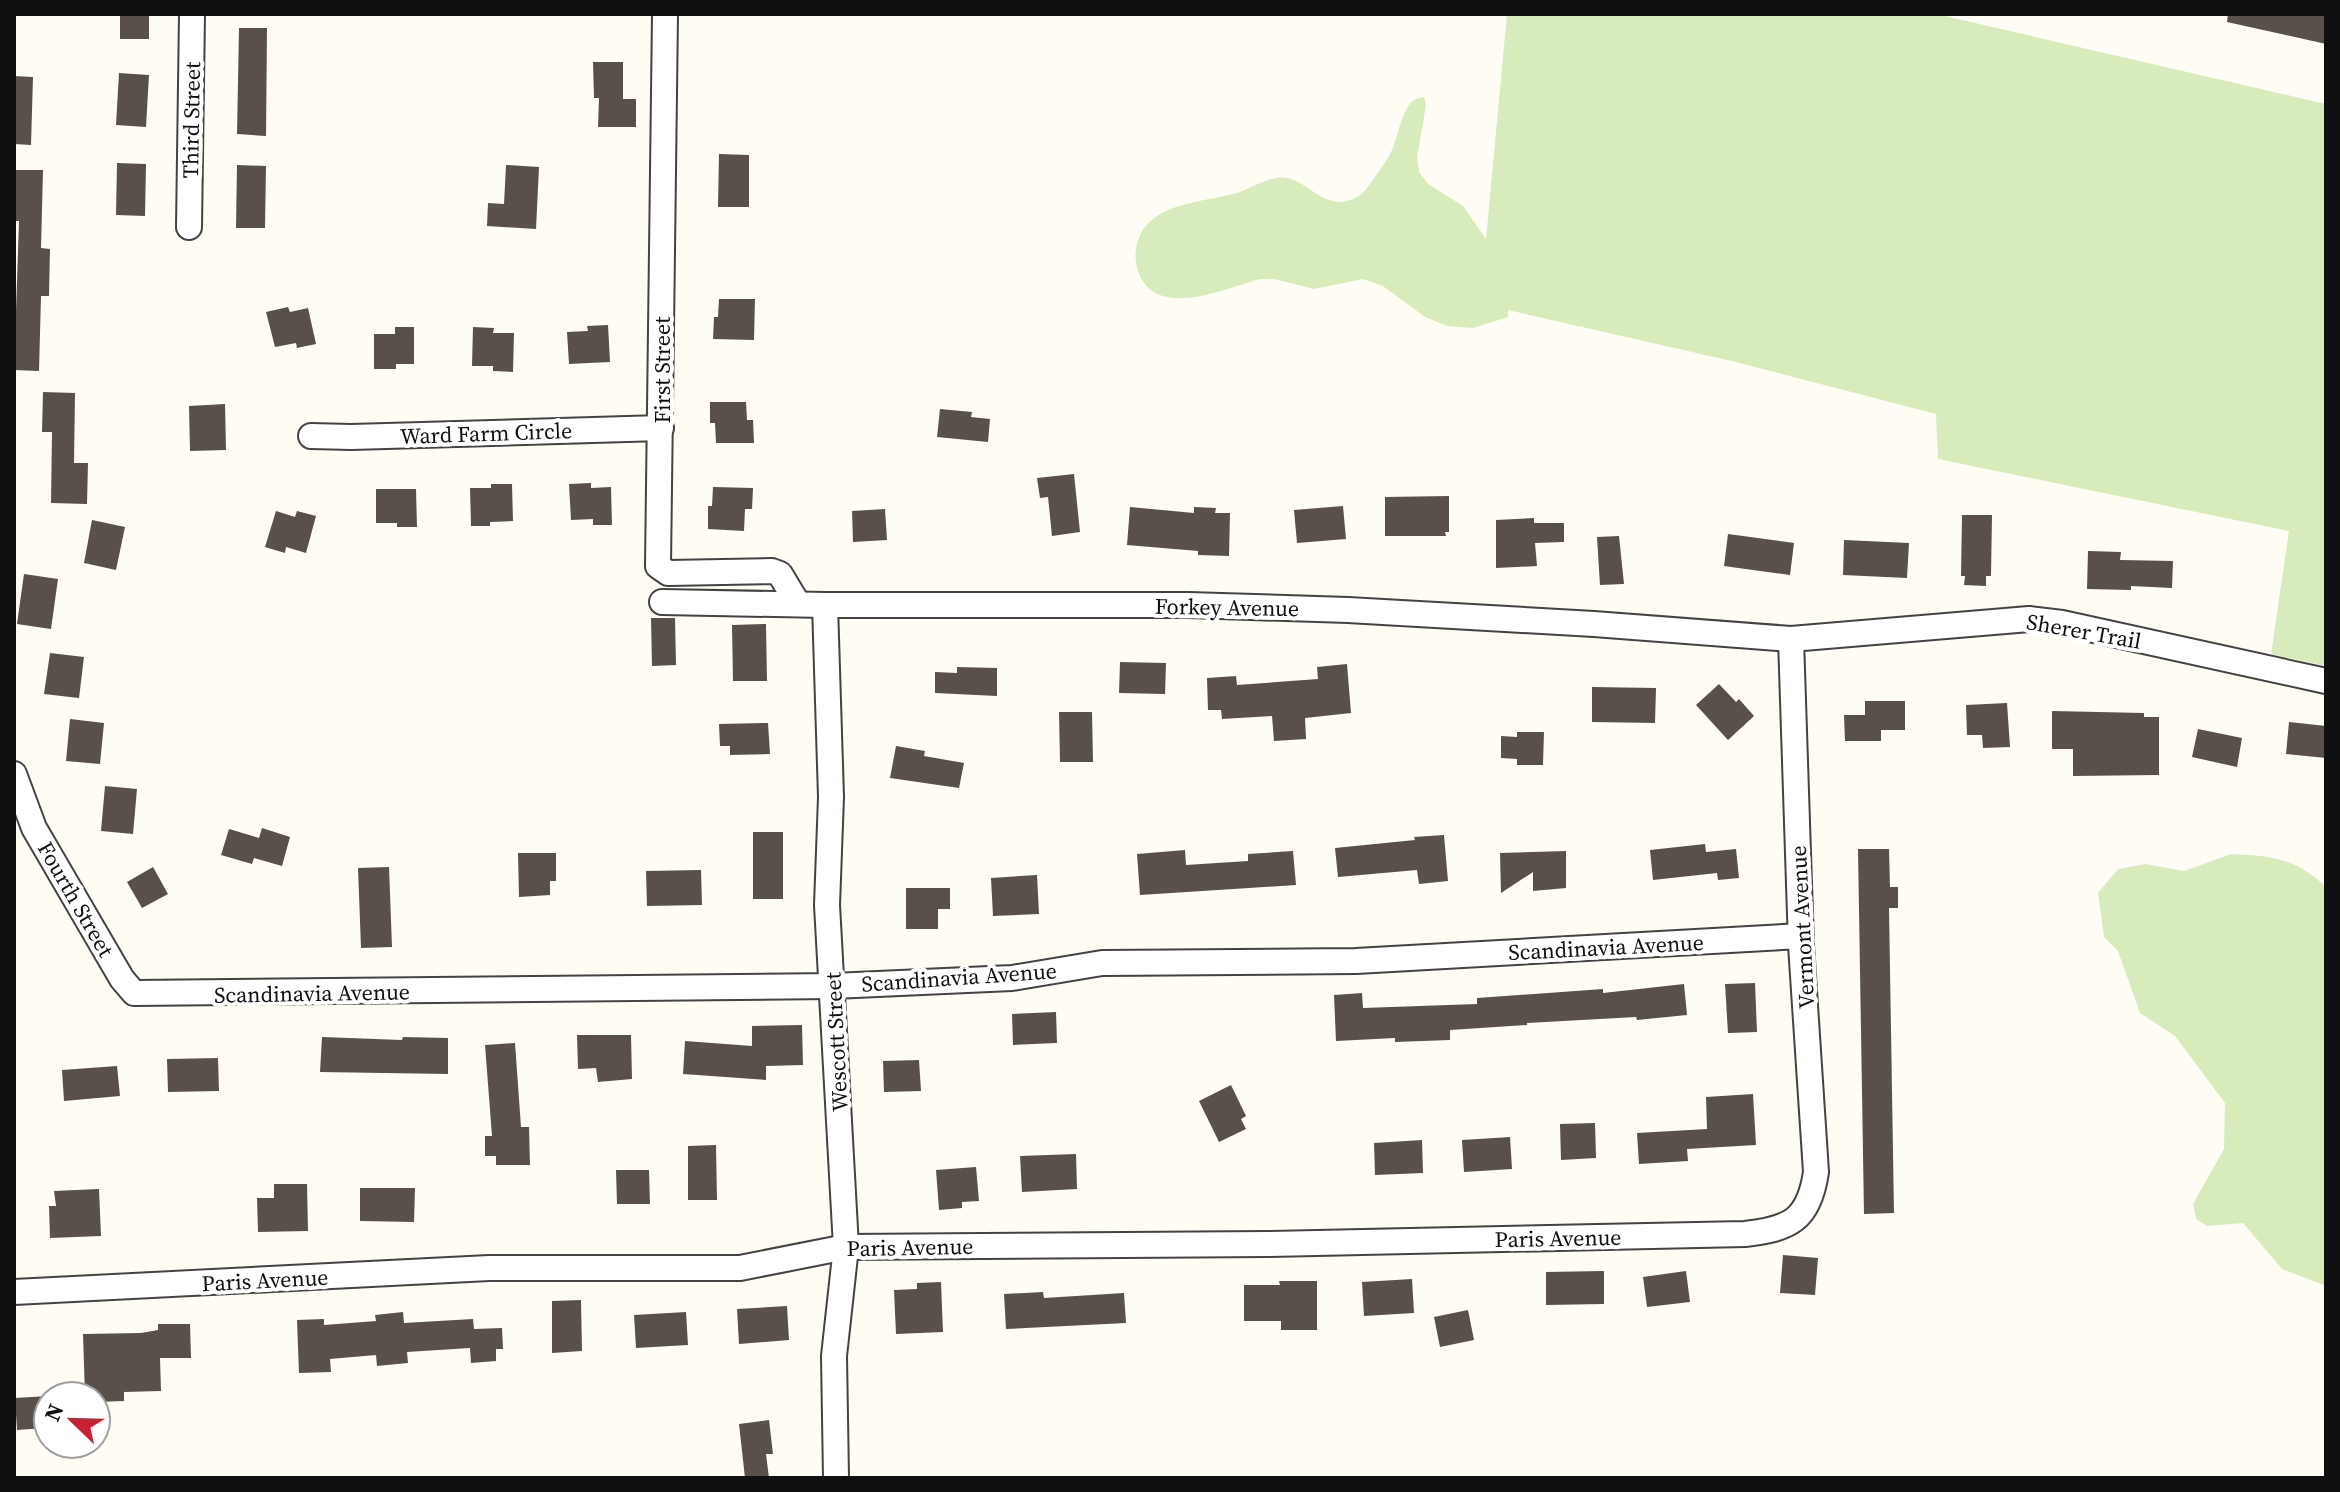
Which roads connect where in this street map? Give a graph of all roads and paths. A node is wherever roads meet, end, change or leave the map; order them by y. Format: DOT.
graph roads {
  1 [pos="192,14"];
  2 [pos="665,14"];
  3 [pos="189,227"];
  4 [pos="661,428"];
  5 [pos="311,436"];
  6 [pos="662,602"];
  7 [pos="798,604"];
  8 [pos="825,605"];
  9 [pos="1791,639"];
  10 [pos="2326,681"];
  11 [pos="14,774"];
  12 [pos="1801,936"];
  13 [pos="122,979"];
  14 [pos="833,986"];
  15 [pos="1802,1212"];
  16 [pos="846,1247"];
  17 [pos="14,1292"];
  18 [pos="836,1478"];
  1 -- 3 [label="street, Third Street"];
  2 -- 4 [label="street, First Street"];
  4 -- 5 [label="street, Ward Farm Circle"];
  4 -- 7 [label="street, First Street"];
  6 -- 7 [label="street, Forkey Avenue"];
  7 -- 8 [label="street, Forkey Avenue"];
  8 -- 9 [label="street, Forkey Avenue"];
  8 -- 14 [label="street, Wescott Street"];
  9 -- 10 [label="street, Sherer Trail"];
  9 -- 12 [label="street, Vermont Avenue"];
  11 -- 13 [label="street, Fourth Street"];
  12 -- 14 [label="street, Scandinavia Avenue"];
  12 -- 15 [label="street, Vermont Avenue"];
  13 -- 14 [label="street, Scandinavia Avenue"];
  14 -- 16 [label="street, Wescott Street"];
  15 -- 16 [label="street, Paris Avenue"];
  16 -- 17 [label="street, Paris Avenue"];
  16 -- 18 [label="street, Wescott Street"];
}
